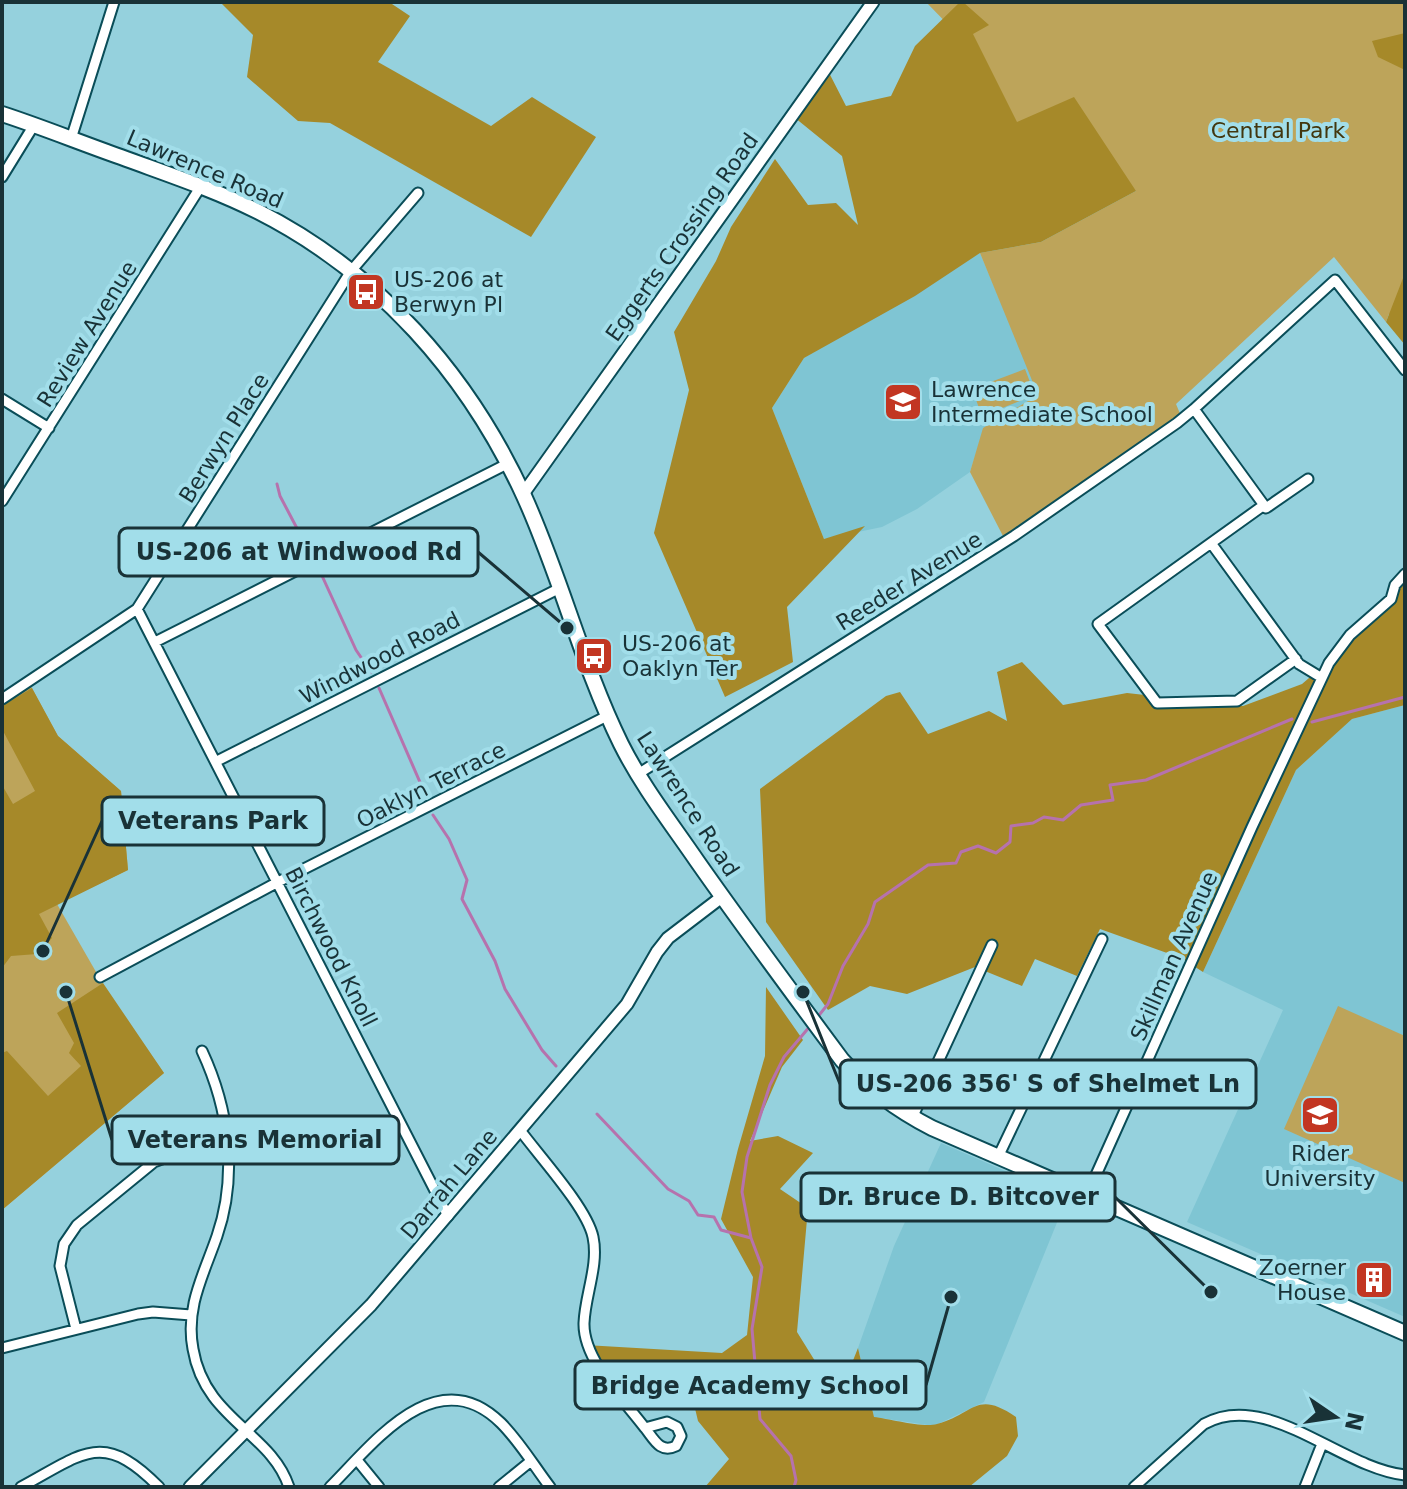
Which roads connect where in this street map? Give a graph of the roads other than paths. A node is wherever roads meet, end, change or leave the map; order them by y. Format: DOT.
graph roads {
  1 [pos="114,2"];
  2 [pos="873,2"];
  3 [pos="2,114"];
  4 [pos="34,125"];
  5 [pos="71,139"];
  6 [pos="2,177"];
  7 [pos="201,186"];
  8 [pos="418,193"];
  9 [pos="351,271"];
  10 [pos="1405,370"];
  11 [pos="2,399"];
  12 [pos="1194,409"];
  13 [pos="49,428"];
  14 [pos="509,463"];
  15 [pos="1308,479"];
  16 [pos="523,494"];
  17 [pos="2,501"];
  18 [pos="1264,505"];
  19 [pos="1211,543"];
  20 [pos="1405,574"];
  21 [pos="560,588"];
  22 [pos="137,609"];
  23 [pos="155,642"];
  24 [pos="1296,659"];
  25 [pos="1322,678"];
  26 [pos="2,699"];
  27 [pos="609,715"];
  28 [pos="217,761"];
  29 [pos="638,774"];
  30 [pos="278,882"];
  31 [pos="723,896"];
  32 [pos="1102,939"];
  33 [pos="992,945"];
  34 [pos="100,977"];
  35 [pos="202,1051"];
  36 [pos="912,1118"];
  37 [pos="520,1130"];
  38 [pos="228,1146"];
  39 [pos="998,1157"];
  40 [pos="1087,1195"];
  41 [pos="448,1216"];
  42 [pos="191,1315"];
  43 [pos="76,1329"];
  44 [pos="1405,1333"];
  45 [pos="2,1348"];
  46 [pos="645,1428"];
  47 [pos="245,1432"];
  48 [pos="1322,1444"];
  49 [pos="357,1460"];
  50 [pos="531,1461"];
  51 [pos="1405,1475"];
  52 [pos="21,1487"];
  53 [pos="159,1487"];
  54 [pos="190,1487"];
  55 [pos="289,1487"];
  56 [pos="330,1487"];
  57 [pos="379,1487"];
  58 [pos="499,1487"];
  59 [pos="550,1487"];
  60 [pos="1134,1487"];
  61 [pos="1305,1487"];
  1 -- 5 [label="street"];
  2 -- 16 [label="street, Eggerts Crossing Road"];
  3 -- 4 [label="main road, Lawrence Road"];
  4 -- 5 [label="main road, Lawrence Road"];
  4 -- 6 [label="street"];
  5 -- 7 [label="main road, Lawrence Road"];
  7 -- 9 [label="main road, Lawrence Road"];
  7 -- 13 [label="street, Review Avenue"];
  8 -- 9 [label="street, Berwyn Place"];
  9 -- 14 [label="main road, Lawrence Road"];
  9 -- 22 [label="street, Berwyn Place"];
  10 -- 12 [label="street, Reeder Avenue"];
  11 -- 13 [label="street"];
  12 -- 18 [label="street"];
  12 -- 29 [label="street, Reeder Avenue"];
  13 -- 17 [label="street, Review Avenue"];
  14 -- 16 [label="main road, Lawrence Road"];
  14 -- 23 [label="street"];
  15 -- 18 [label="street"];
  16 -- 21 [label="main road, Lawrence Road"];
  18 -- 19 [label="street"];
  19 -- 24 [label="street"];
  19 -- 24 [label="street"];
  20 -- 25 [label="street, Skillman Avenue"];
  21 -- 27 [label="main road, Lawrence Road"];
  21 -- 28 [label="street, Windwood Road"];
  22 -- 23 [label="street, Birchwood Knoll"];
  22 -- 26 [label="street, Berwyn Place"];
  23 -- 28 [label="street, Birchwood Knoll"];
  24 -- 25 [label="street"];
  25 -- 40 [label="street, Skillman Avenue"];
  27 -- 29 [label="main road, Lawrence Road"];
  27 -- 30 [label="street, Oaklyn Terrace"];
  28 -- 30 [label="street, Birchwood Knoll"];
  29 -- 31 [label="main road, Lawrence Road"];
  30 -- 34 [label="street, Oaklyn Terrace"];
  30 -- 41 [label="street, Birchwood Knoll"];
  31 -- 36 [label="main road, Lawrence Road"];
  31 -- 37 [label="street, Darrah Lane"];
  32 -- 39 [label="street"];
  33 -- 36 [label="street"];
  35 -- 38 [label="street"];
  36 -- 39 [label="main road, Lawrence Road"];
  37 -- 41 [label="street, Darrah Lane"];
  37 -- 46 [label="street"];
  38 -- 42 [label="street"];
  38 -- 43 [label="street"];
  39 -- 40 [label="main road, Lawrence Road"];
  40 -- 44 [label="main road, Lawrence Road"];
  41 -- 47 [label="street, Darrah Lane"];
  42 -- 43 [label="street"];
  42 -- 47 [label="street"];
  43 -- 45 [label="street"];
  47 -- 54 [label="street, Darrah Lane"];
  47 -- 55 [label="street"];
  48 -- 51 [label="street"];
  48 -- 60 [label="street"];
  48 -- 61 [label="street"];
  49 -- 50 [label="street"];
  49 -- 56 [label="street"];
  49 -- 57 [label="street"];
  50 -- 58 [label="street"];
  50 -- 59 [label="street"];
  52 -- 53 [label="street"];
}
